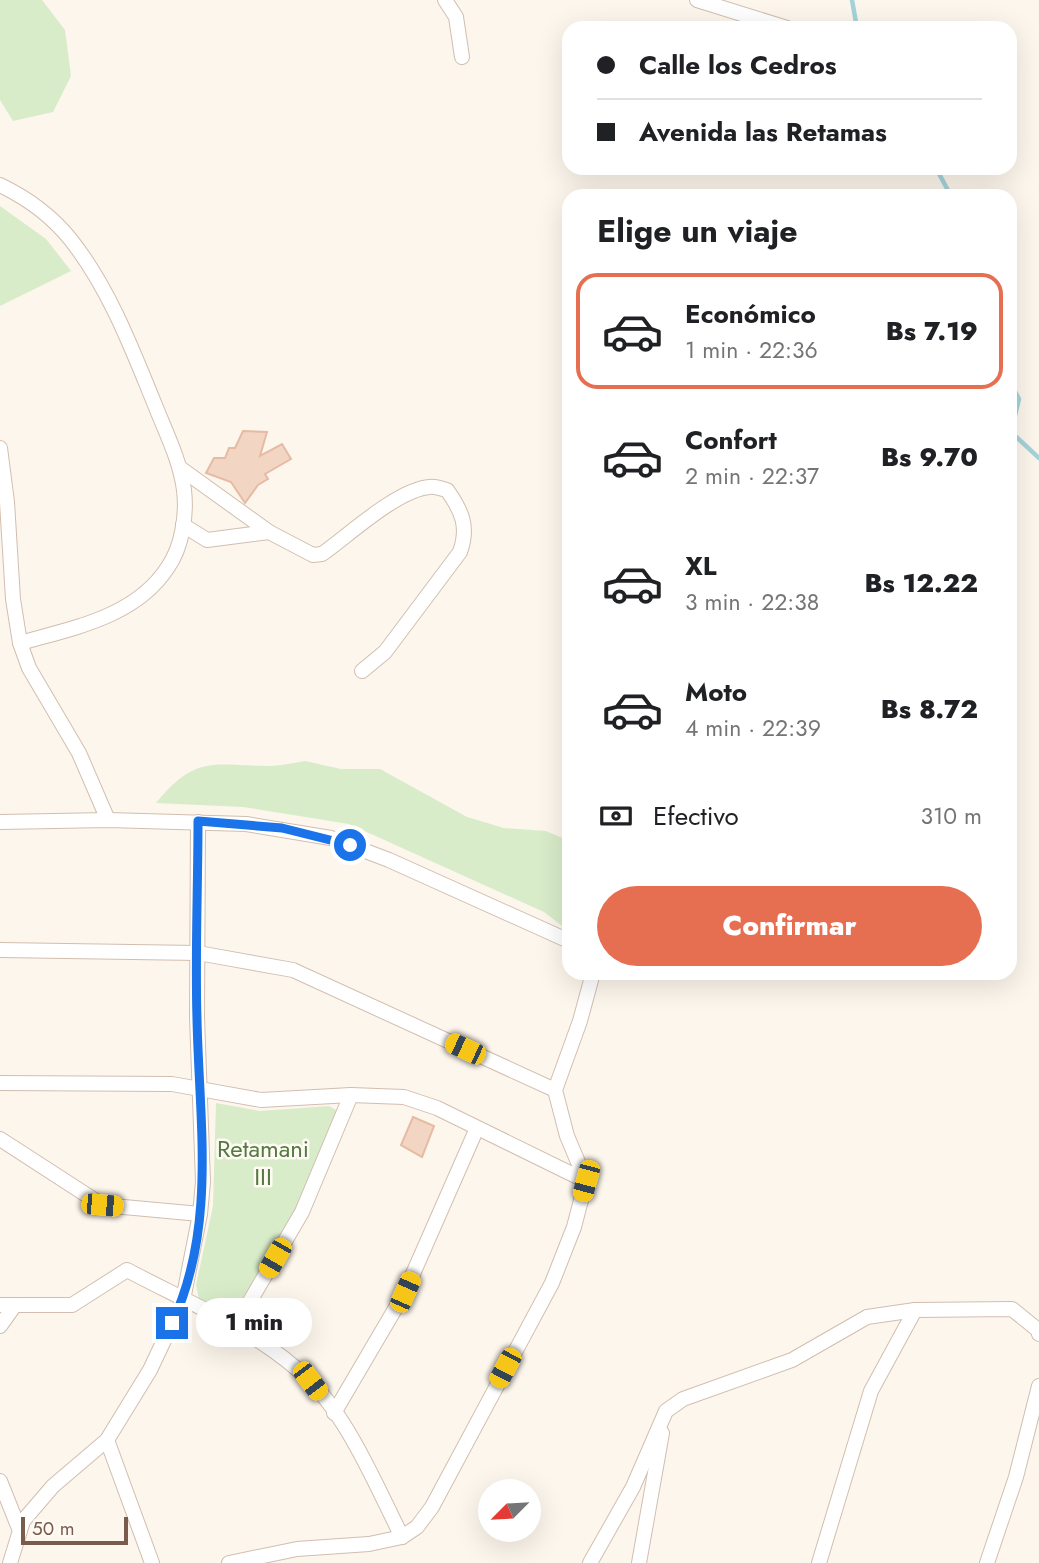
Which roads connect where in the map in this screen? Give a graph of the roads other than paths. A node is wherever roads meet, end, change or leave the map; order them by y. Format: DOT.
graph roads {
  1 [pos="445,0"];
  2 [pos="697,0"];
  3 [pos="764,21"];
  4 [pos="463,57"];
  5 [pos="0,185"];
  6 [pos="0,448"];
  7 [pos="180,468"];
  8 [pos="183,525"];
  9 [pos="268,532"];
  10 [pos="20,643"];
  11 [pos="362,671"];
  12 [pos="108,820"];
  13 [pos="198,821"];
  14 [pos="0,822"];
  15 [pos="562,938"];
  16 [pos="0,950"];
  17 [pos="198,953"];
  18 [pos="591,980"];
  19 [pos="0,1083"];
  20 [pos="200,1087"];
  21 [pos="555,1090"];
  22 [pos="351,1095"];
  23 [pos="477,1128"];
  24 [pos="0,1139"];
  25 [pos="586,1181"];
  26 [pos="200,1214"];
  27 [pos="183,1300"];
  28 [pos="7,1305"];
  29 [pos="915,1310"];
  30 [pos="0,1326"];
  31 [pos="235,1326"];
  32 [pos="1039,1334"];
  33 [pos="1039,1387"];
  34 [pos="666,1411"];
  35 [pos="334,1413"];
  36 [pos="107,1440"];
  37 [pos="0,1481"];
  38 [pos="20,1531"];
  39 [pos="402,1537"];
  40 [pos="10,1563"];
  41 [pos="152,1563"];
  42 [pos="229,1563"];
  43 [pos="590,1563"];
  44 [pos="639,1563"];
  45 [pos="819,1563"];
  46 [pos="987,1563"];
  1 -- 4 [label="street"];
  2 -- 3 [label="street"];
  5 -- 7 [label="street"];
  6 -- 10 [label="street"];
  7 -- 8 [label="street"];
  7 -- 9 [label="street"];
  8 -- 9 [label="street"];
  8 -- 10 [label="street"];
  9 -- 11 [label="street"];
  10 -- 12 [label="street"];
  12 -- 13 [label="street"];
  12 -- 14 [label="street"];
  13 -- 15 [label="street"];
  13 -- 17 [label="street"];
  16 -- 17 [label="street"];
  17 -- 20 [label="street"];
  17 -- 21 [label="street"];
  18 -- 21 [label="street"];
  19 -- 20 [label="street"];
  20 -- 22 [label="street"];
  20 -- 26 [label="street"];
  21 -- 25 [label="street"];
  22 -- 23 [label="street"];
  22 -- 31 [label="street"];
  23 -- 25 [label="street"];
  23 -- 35 [label="street"];
  24 -- 26 [label="street"];
  25 -- 39 [label="street"];
  26 -- 27 [label="street"];
  27 -- 28 [label="street"];
  27 -- 31 [label="street"];
  27 -- 36 [label="street"];
  28 -- 30 [label="street"];
  29 -- 32 [label="street"];
  29 -- 34 [label="street"];
  29 -- 45 [label="street"];
  31 -- 35 [label="street"];
  33 -- 46 [label="street"];
  34 -- 43 [label="street"];
  34 -- 44 [label="street"];
  35 -- 39 [label="street"];
  36 -- 38 [label="street"];
  36 -- 41 [label="street"];
  37 -- 38 [label="street"];
  38 -- 40 [label="street"];
  39 -- 42 [label="street"];
}
